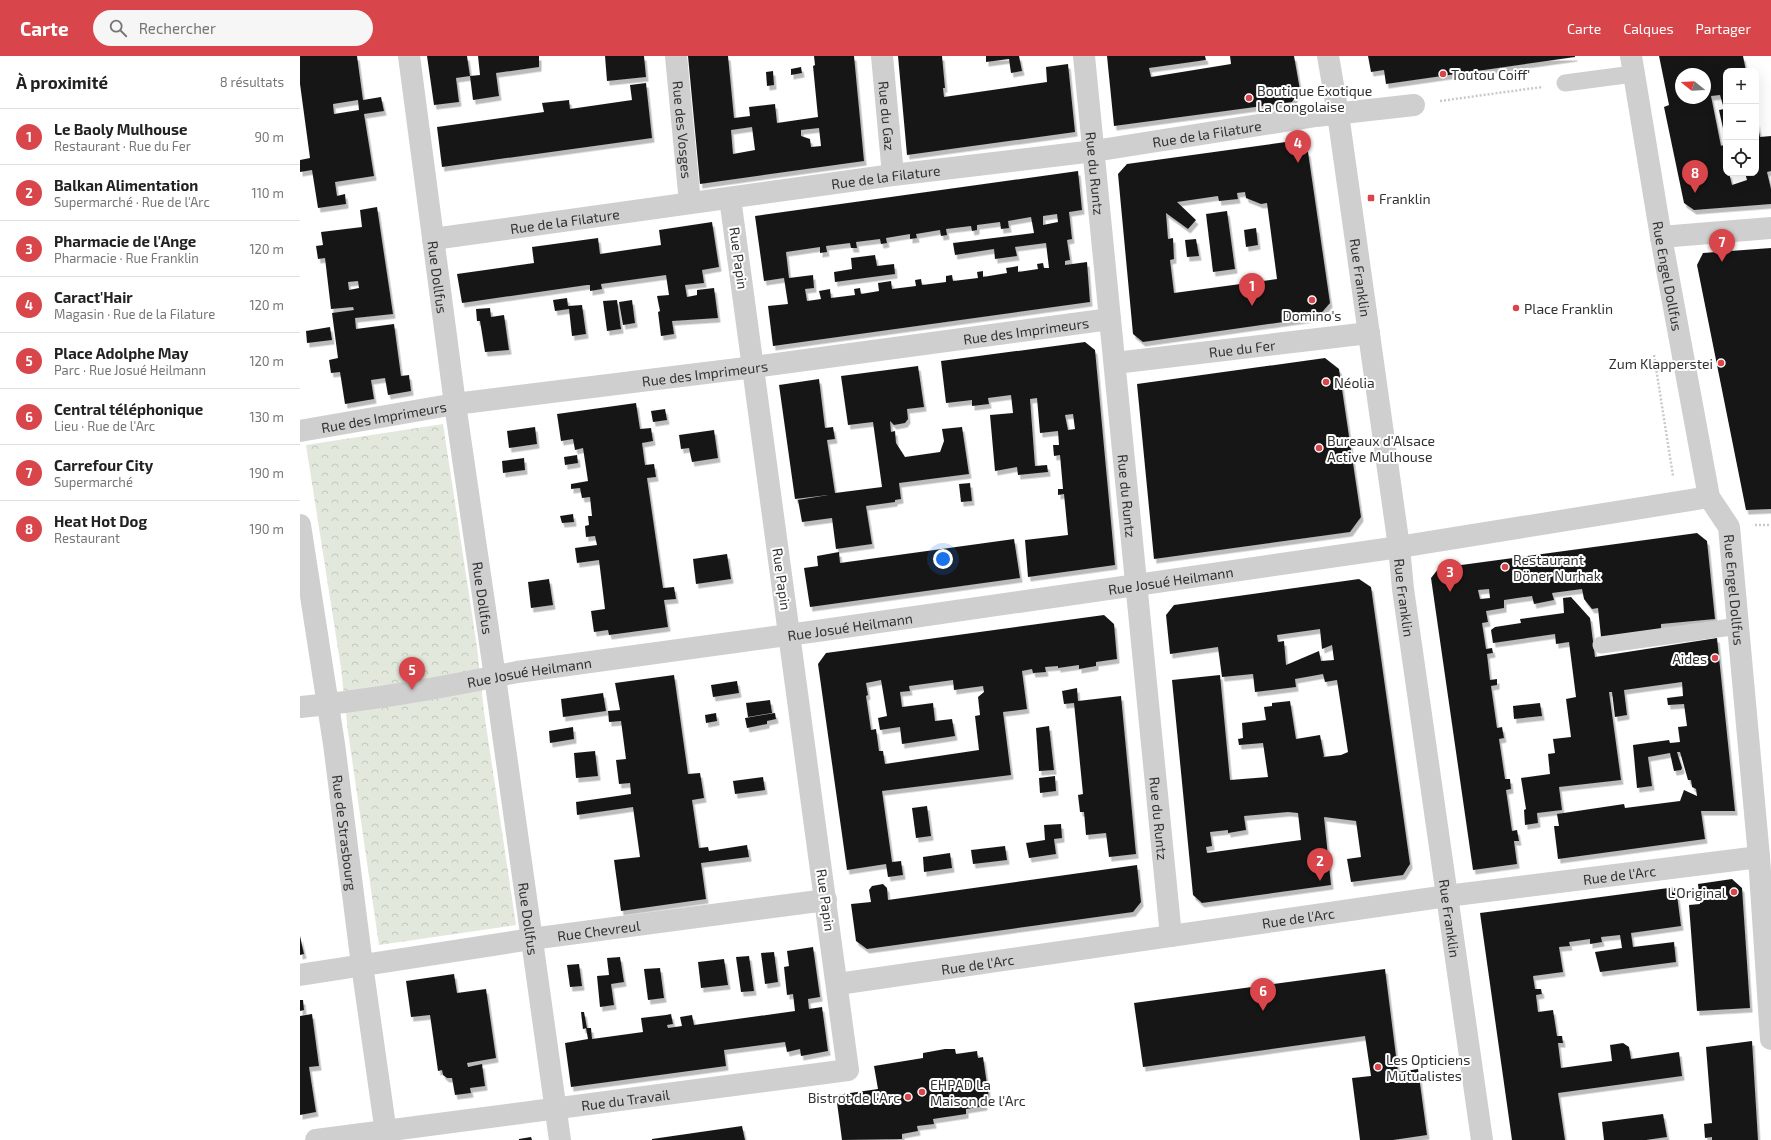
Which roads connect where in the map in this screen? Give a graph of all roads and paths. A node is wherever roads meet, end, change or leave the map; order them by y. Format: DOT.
graph roads {
  1 [pos="408,56"];
  2 [pos="676,56"];
  3 [pos="882,56"];
  4 [pos="1084,56"];
  5 [pos="1328,56"];
  6 [pos="1632,65"];
  7 [pos="1565,83"];
  8 [pos="1414,105"];
  9 [pos="1338,114"];
  10 [pos="1094,151"];
  11 [pos="893,175"];
  12 [pos="730,198"];
  13 [pos="690,203"];
  14 [pos="1771,228"];
  15 [pos="1661,237"];
  16 [pos="433,239"];
  17 [pos="1110,319"];
  18 [pos="1369,333"];
  19 [pos="1115,363"];
  20 [pos="754,367"];
  21 [pos="455,404"];
  22 [pos="300,430"];
  23 [pos="1709,497"];
  24 [pos="300,525"];
  25 [pos="1400,547"];
  26 [pos="1137,585"];
  27 [pos="1739,626"];
  28 [pos="790,635"];
  29 [pos="1601,645"];
  30 [pos="495,677"];
  31 [pos="327,704"];
  32 [pos="300,707"];
  33 [pos="1759,856"];
  34 [pos="1447,896"];
  35 [pos="826,900"];
  36 [pos="1171,936"];
  37 [pos="531,939"];
  38 [pos="362,965"];
  39 [pos="300,975"];
  40 [pos="838,984"];
  41 [pos="1771,1039"];
  42 [pos="555,1108"];
  43 [pos="387,1136"];
  44 [pos="316,1140"];
  45 [pos="560,1140"];
  46 [pos="1482,1140"];
  1 -- 16 [label="street, Rue Dollfus"];
  2 -- 13 [label="street, Rue des Vosges"];
  3 -- 11 [label="street, Rue du Gaz"];
  4 -- 10 [label="street, Rue du Runtz"];
  5 -- 9 [label="street, Rue Franklin"];
  6 -- 7 [label="lane"];
  6 -- 15 [label="street, Rue Engel Dollfus"];
  7 -- 8 [label="path"];
  8 -- 9 [label="street"];
  9 -- 10 [label="street, Rue de la Filature"];
  9 -- 18 [label="street, Rue Franklin"];
  10 -- 11 [label="street, Rue de la Filature"];
  10 -- 17 [label="street, Rue du Runtz"];
  11 -- 12 [label="street, Rue de la Filature"];
  12 -- 13 [label="street, Rue de la Filature"];
  12 -- 20 [label="street, Rue Papin"];
  13 -- 16 [label="street, Rue de la Filature"];
  14 -- 15 [label="street"];
  15 -- 23 [label="street, Rue Engel Dollfus"];
  16 -- 21 [label="street, Rue Dollfus"];
  17 -- 19 [label="street, Rue du Runtz"];
  17 -- 20 [label="street, Rue des Imprimeurs"];
  18 -- 19 [label="street, Rue du Fer"];
  18 -- 25 [label="street, Rue Franklin"];
  19 -- 26 [label="street, Rue du Runtz"];
  20 -- 21 [label="street, Rue des Imprimeurs"];
  20 -- 28 [label="street, Rue Papin"];
  21 -- 22 [label="street, Rue des Imprimeurs"];
  21 -- 30 [label="street, Rue Dollfus"];
  23 -- 25 [label="street"];
  23 -- 27 [label="street, Rue Engel Dollfus"];
  24 -- 31 [label="street, Rue de Strasbourg"];
  25 -- 26 [label="street, Rue Josué Heilmann"];
  25 -- 34 [label="street, Rue Franklin"];
  26 -- 28 [label="street, Rue Josué Heilmann"];
  26 -- 36 [label="street, Rue du Runtz"];
  27 -- 29 [label="lane"];
  27 -- 33 [label="street, Rue Engel Dollfus"];
  28 -- 30 [label="street, Rue Josué Heilmann"];
  28 -- 35 [label="street, Rue Papin"];
  30 -- 31 [label="street, Rue Josué Heilmann"];
  30 -- 37 [label="street, Rue Dollfus"];
  31 -- 32 [label="street, Rue Josué Heilmann"];
  31 -- 38 [label="street, Rue de Strasbourg"];
  33 -- 34 [label="street, Rue de l'Arc"];
  33 -- 41 [label="street, Rue Engel Dollfus"];
  34 -- 36 [label="street, Rue de l'Arc"];
  34 -- 46 [label="street, Rue Franklin"];
  35 -- 37 [label="street, Rue Chevreul"];
  35 -- 40 [label="street, Rue Papin"];
  36 -- 40 [label="street, Rue de l'Arc"];
  37 -- 38 [label="street, Rue Chevreul"];
  37 -- 42 [label="street, Rue Dollfus"];
  38 -- 39 [label="street, Rue Chevreul"];
  38 -- 43 [label="street, Rue de Strasbourg"];
  40 -- 42 [label="street, Rue du Travail"];
  42 -- 43 [label="street, Rue du Travail"];
  42 -- 45 [label="street, Rue Dollfus"];
  43 -- 44 [label="street, Rue du Travail"];
}
